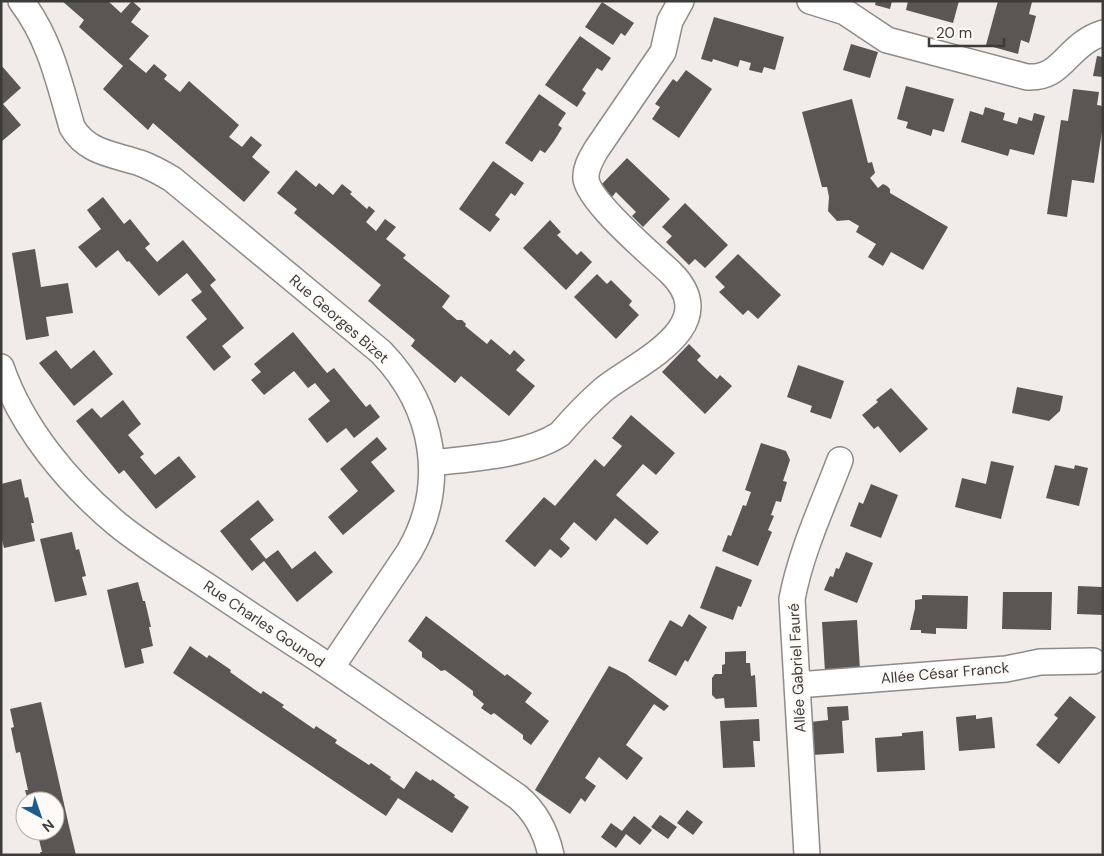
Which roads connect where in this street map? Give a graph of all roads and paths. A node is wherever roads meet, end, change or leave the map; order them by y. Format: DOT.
graph roads {
  1 [pos="21,1"];
  2 [pos="681,1"];
  3 [pos="810,1"];
  4 [pos="1103,33"];
  5 [pos="1,367"];
  6 [pos="840,460"];
  7 [pos="432,463"];
  8 [pos="1093,661"];
  9 [pos="331,668"];
  10 [pos="797,685"];
  11 [pos="551,855"];
  12 [pos="807,855"];
  1 -- 7 [label="street, Rue Georges Bizet"];
  2 -- 7 [label="street"];
  3 -- 4 [label="street"];
  5 -- 9 [label="street, Rue Charles Gounod"];
  6 -- 10 [label="street, Allée Gabriel Fauré"];
  7 -- 9 [label="street, Rue Georges Bizet"];
  8 -- 10 [label="street, Allée César Franck"];
  9 -- 11 [label="street, Rue Charles Gounod"];
  10 -- 12 [label="street, Allée Gabriel Fauré"];
}
